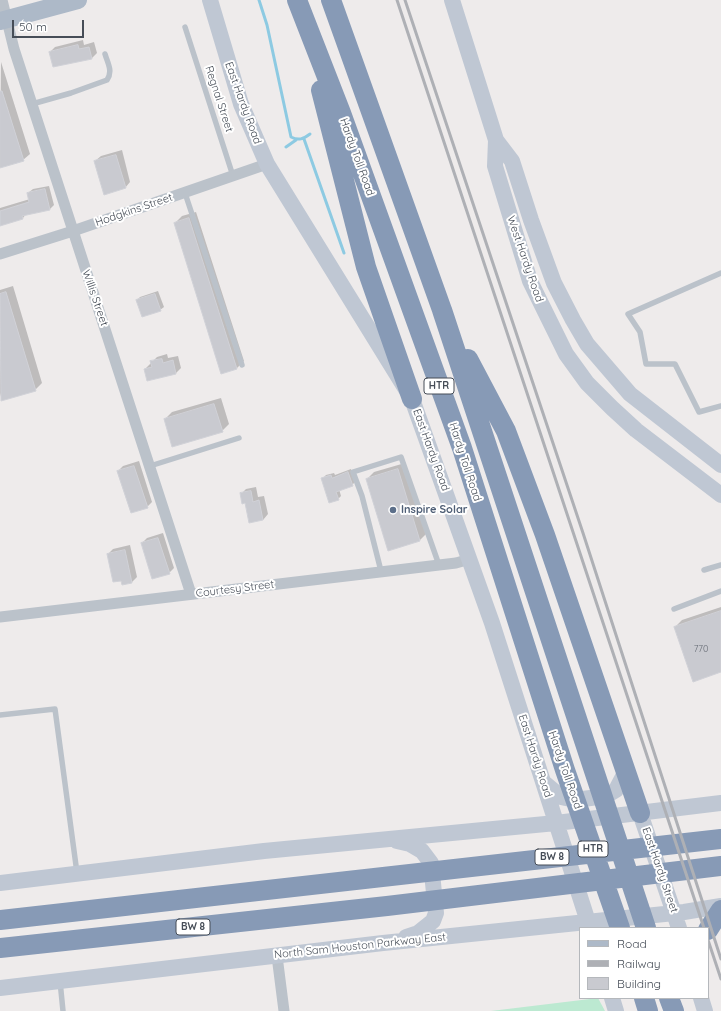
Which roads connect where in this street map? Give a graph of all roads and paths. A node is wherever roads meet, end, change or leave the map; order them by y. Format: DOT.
graph roads {
  1 [pos="2,0"];
  2 [pos="78,0"];
  3 [pos="210,0"];
  4 [pos="331,0"];
  5 [pos="452,0"];
  6 [pos="298,3"];
  7 [pos="4,20"];
  8 [pos="185,27"];
  9 [pos="105,54"];
  10 [pos="32,104"];
  11 [pos="496,140"];
  12 [pos="267,164"];
  13 [pos="233,176"];
  14 [pos="185,192"];
  15 [pos="73,231"];
  16 [pos="0,254"];
  17 [pos="721,273"];
  18 [pos="442,310"];
  19 [pos="573,320"];
  20 [pos="551,324"];
  21 [pos="242,365"];
  22 [pos="412,399"];
  23 [pos="721,406"];
  24 [pos="239,438"];
  25 [pos="721,465"];
  26 [pos="150,466"];
  27 [pos="721,495"];
  28 [pos="470,559"];
  29 [pos="439,565"];
  30 [pos="721,566"];
  31 [pos="704,570"];
  32 [pos="381,571"];
  33 [pos="721,591"];
  34 [pos="191,594"];
  35 [pos="674,609"];
  36 [pos="0,617"];
  37 [pos="0,715"];
  38 [pos="626,771"];
  39 [pos="543,782"];
  40 [pos="721,803"];
  41 [pos="640,813"];
  42 [pos="556,823"];
  43 [pos="721,838"];
  44 [pos="387,839"];
  45 [pos="721,866"];
  46 [pos="77,874"];
  47 [pos="0,883"];
  48 [pos="721,906"];
  49 [pos="721,910"];
  50 [pos="674,912"];
  51 [pos="0,913"];
  52 [pos="43,915"];
  53 [pos="0,920"];
  54 [pos="589,925"];
  55 [pos="620,927"];
  56 [pos="646,927"];
  57 [pos="679,927"];
  58 [pos="709,928"];
  59 [pos="383,943"];
  60 [pos="0,949"];
  61 [pos="277,956"];
  62 [pos="60,981"];
  63 [pos="0,988"];
  64 [pos="612,999"];
  65 [pos="644,999"];
  66 [pos="669,999"];
  67 [pos="679,999"];
  68 [pos="701,999"];
  69 [pos="63,1011"];
  70 [pos="284,1011"];
  71 [pos="616,1011"];
  72 [pos="648,1011"];
  73 [pos="675,1011"];
  74 [pos="705,1011"];
  1 -- 7 [label="street, Willis Street"];
  2 -- 7 [label="main road"];
  3 -- 12 [label="main road, East Hardy Road"];
  4 -- 18 [label="highway, HTR"];
  5 -- 11 [label="main road, West Hardy Road"];
  6 -- 22 [label="highway"];
  6 -- 55 [label="highway, Hardy Toll Road / HTR"];
  7 -- 10 [label="street, Willis Street"];
  8 -- 13 [label="lane, Regnal Street"];
  9 -- 10 [label="lane"];
  10 -- 15 [label="street, Willis Street"];
  11 -- 19 [label="main road, West Hardy Road"];
  11 -- 20 [label="main road, West Hardy Road"];
  12 -- 13 [label="street, Hodgkins Street"];
  12 -- 22 [label="main road, East Hardy Road"];
  13 -- 14 [label="street, Hodgkins Street"];
  14 -- 15 [label="street, Hodgkins Street"];
  14 -- 21 [label="lane"];
  15 -- 16 [label="street, Hodgkins Street"];
  15 -- 26 [label="street, Willis Street"];
  17 -- 23 [label="lane"];
  18 -- 38 [label="highway"];
  18 -- 56 [label="highway, HTR"];
  19 -- 20 [label="main road"];
  19 -- 25 [label="main road, West Hardy Road"];
  20 -- 27 [label="main road, West Hardy Road"];
  22 -- 28 [label="main road, East Hardy Road"];
  24 -- 26 [label="lane"];
  26 -- 34 [label="street, Willis Street"];
  28 -- 29 [label="street, Courtesy Street"];
  28 -- 39 [label="main road, East Hardy Road"];
  29 -- 32 [label="street, Courtesy Street"];
  29 -- 32 [label="lane"];
  30 -- 31 [label="lane"];
  32 -- 34 [label="street, Courtesy Street"];
  33 -- 35 [label="lane"];
  34 -- 36 [label="street, Courtesy Street"];
  37 -- 46 [label="lane"];
  38 -- 39 [label="main road"];
  38 -- 41 [label="highway"];
  39 -- 42 [label="main road, East Hardy Road"];
  40 -- 41 [label="main road"];
  41 -- 42 [label="main road"];
  41 -- 50 [label="main road, East Hardy Street"];
  42 -- 44 [label="main road"];
  42 -- 54 [label="main road, East Hardy Road"];
  43 -- 52 [label="highway, BW 8"];
  44 -- 46 [label="main road"];
  44 -- 59 [label="main road"];
  45 -- 60 [label="highway, BW 8"];
  46 -- 47 [label="main road"];
  48 -- 50 [label="main road, North Sam Houston Parkway East"];
  49 -- 58 [label="highway"];
  50 -- 54 [label="main road, North Sam Houston Parkway East"];
  50 -- 57 [label="main road, East Hardy Street"];
  51 -- 52 [label="highway"];
  52 -- 53 [label="highway, BW 8"];
  54 -- 59 [label="main road, North Sam Houston Parkway East"];
  59 -- 61 [label="main road, North Sam Houston Parkway East"];
  61 -- 62 [label="main road, North Sam Houston Parkway East"];
  61 -- 70 [label="street"];
  62 -- 63 [label="main road, North Sam Houston Parkway East"];
  62 -- 69 [label="lane"];
  64 -- 71 [label="main road"];
  65 -- 72 [label="highway"];
  66 -- 73 [label="highway"];
  67 -- 73 [label="highway"];
  68 -- 74 [label="main road"];
}
